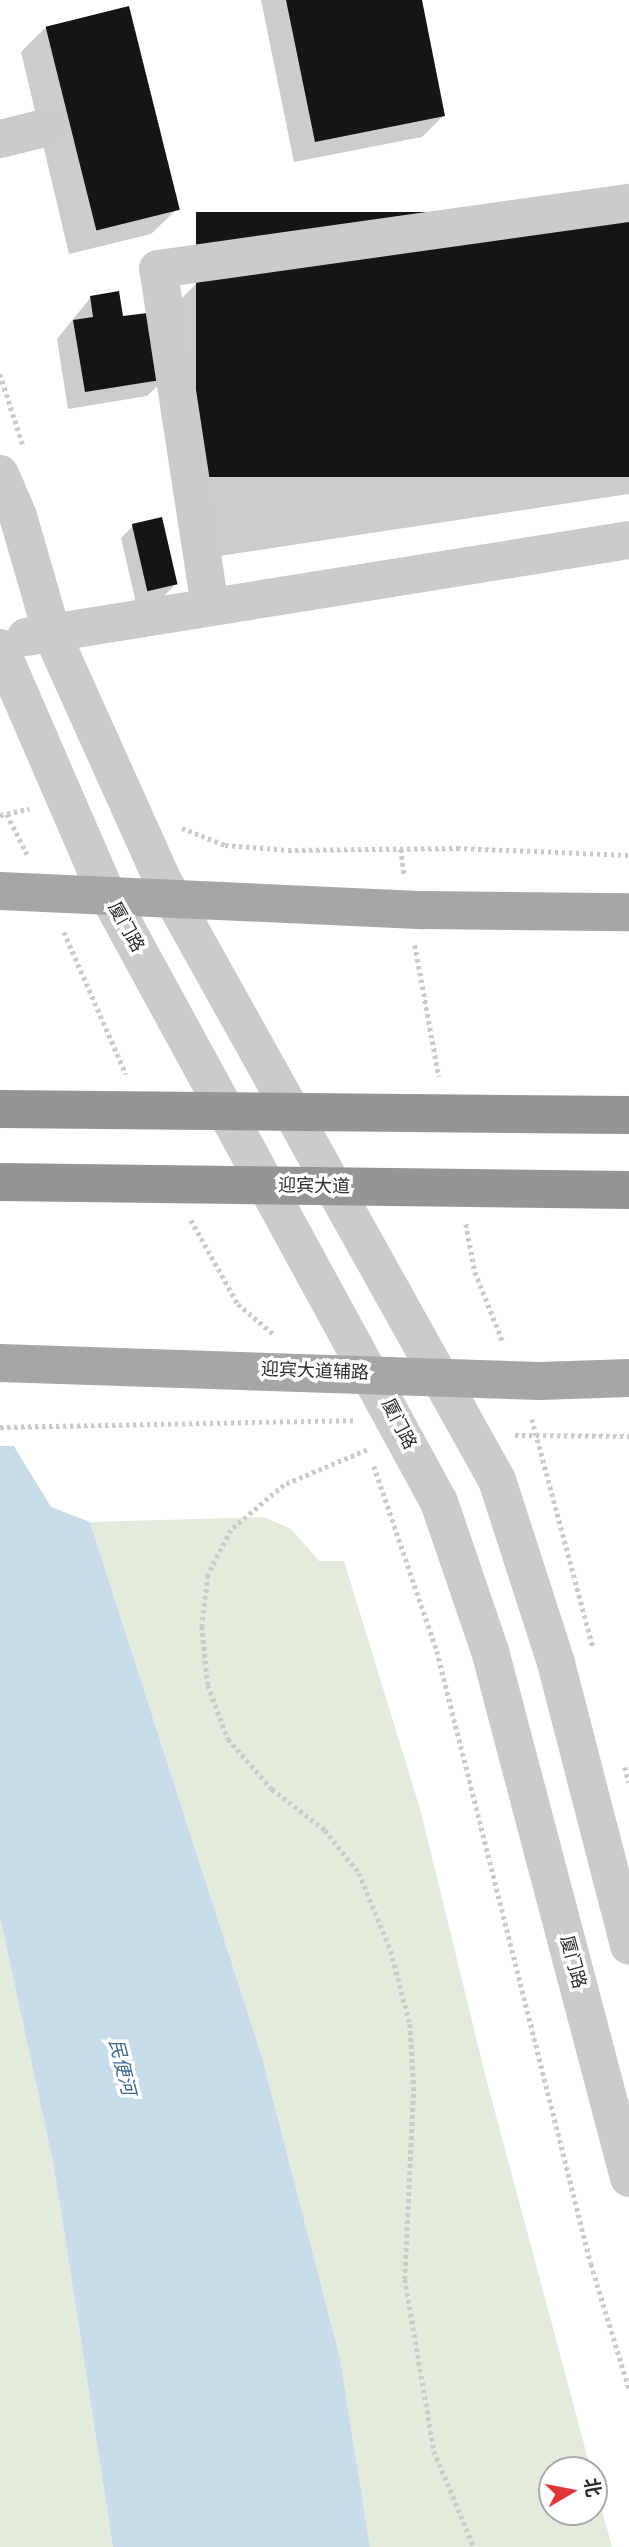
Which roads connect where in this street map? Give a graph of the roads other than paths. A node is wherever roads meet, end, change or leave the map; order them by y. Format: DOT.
graph roads {
  1 [pos="49,127"];
  2 [pos="0,139"];
  3 [pos="629,203"];
  4 [pos="0,474"];
  5 [pos="629,540"];
  6 [pos="210,607"];
  7 [pos="52,634"];
  8 [pos="0,641"];
  9 [pos="0,648"];
  10 [pos="0,891"];
  11 [pos="109,896"];
  12 [pos="173,899"];
  13 [pos="629,912"];
  14 [pos="0,1109"];
  15 [pos="629,1115"];
  16 [pos="0,1182"];
  17 [pos="629,1190"];
  18 [pos="0,1363"];
  19 [pos="373,1374"];
  20 [pos="441,1377"];
  21 [pos="629,1378"];
  22 [pos="629,1946"];
  23 [pos="629,2178"];
  1 -- 2 [label="street"];
  3 -- 6 [label="street"];
  4 -- 7 [label="street"];
  5 -- 6 [label="street"];
  6 -- 7 [label="street"];
  7 -- 8 [label="street"];
  7 -- 12 [label="street"];
  9 -- 11 [label="street, 厦门路"];
  10 -- 11 [label="main road"];
  11 -- 12 [label="main road"];
  11 -- 19 [label="street, 厦门路"];
  12 -- 13 [label="main road"];
  12 -- 20 [label="street"];
  14 -- 15 [label="highway, bridge"];
  16 -- 17 [label="highway, 迎宾大道, bridge"];
  18 -- 19 [label="main road, 迎宾大道辅路"];
  19 -- 20 [label="main road, 迎宾大道辅路"];
  19 -- 23 [label="street, 厦门路"];
  20 -- 21 [label="main road, 迎宾大道辅路"];
  20 -- 22 [label="street"];
}
